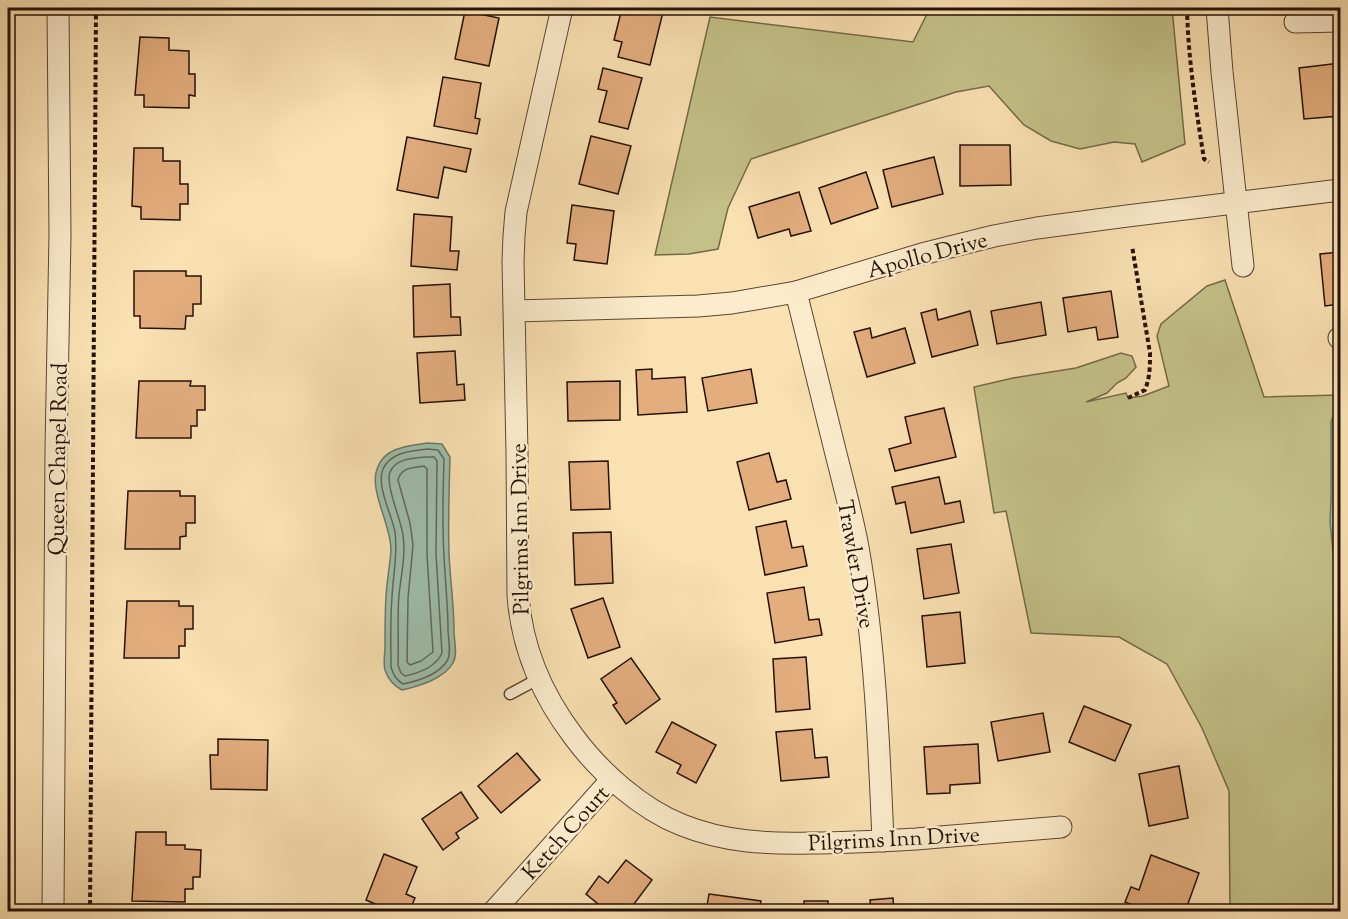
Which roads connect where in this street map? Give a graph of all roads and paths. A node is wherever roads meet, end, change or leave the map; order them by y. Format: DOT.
graph roads {
  1 [pos="58,8"];
  2 [pos="96,8"];
  3 [pos="562,8"];
  4 [pos="1187,8"];
  5 [pos="1216,8"];
  6 [pos="1295,21"];
  7 [pos="1341,21"];
  8 [pos="1215,164"];
  9 [pos="1341,190"];
  10 [pos="1236,203"];
  11 [pos="1132,246"];
  12 [pos="1243,266"];
  13 [pos="796,292"];
  14 [pos="515,311"];
  15 [pos="1128,398"];
  16 [pos="538,679"];
  17 [pos="510,693"];
  18 [pos="612,779"];
  19 [pos="1060,827"];
  20 [pos="884,841"];
  21 [pos="53,912"];
  22 [pos="90,912"];
  23 [pos="493,912"];
  1 -- 21 [label="street, Queen Chapel Road"];
  2 -- 22 [label="path"];
  3 -- 14 [label="street, Pilgrims Inn Drive"];
  4 -- 8 [label="path"];
  5 -- 10 [label="street"];
  6 -- 7 [label="street"];
  9 -- 10 [label="street, Apollo Drive"];
  10 -- 12 [label="street"];
  10 -- 13 [label="street, Apollo Drive"];
  11 -- 15 [label="path"];
  13 -- 14 [label="street, Apollo Drive"];
  13 -- 20 [label="street, Trawler Drive"];
  14 -- 16 [label="street, Pilgrims Inn Drive"];
  16 -- 17 [label="lane"];
  16 -- 18 [label="street, Pilgrims Inn Drive"];
  18 -- 20 [label="street, Pilgrims Inn Drive"];
  18 -- 23 [label="street, Ketch Court"];
  19 -- 20 [label="street, Pilgrims Inn Drive"];
}
